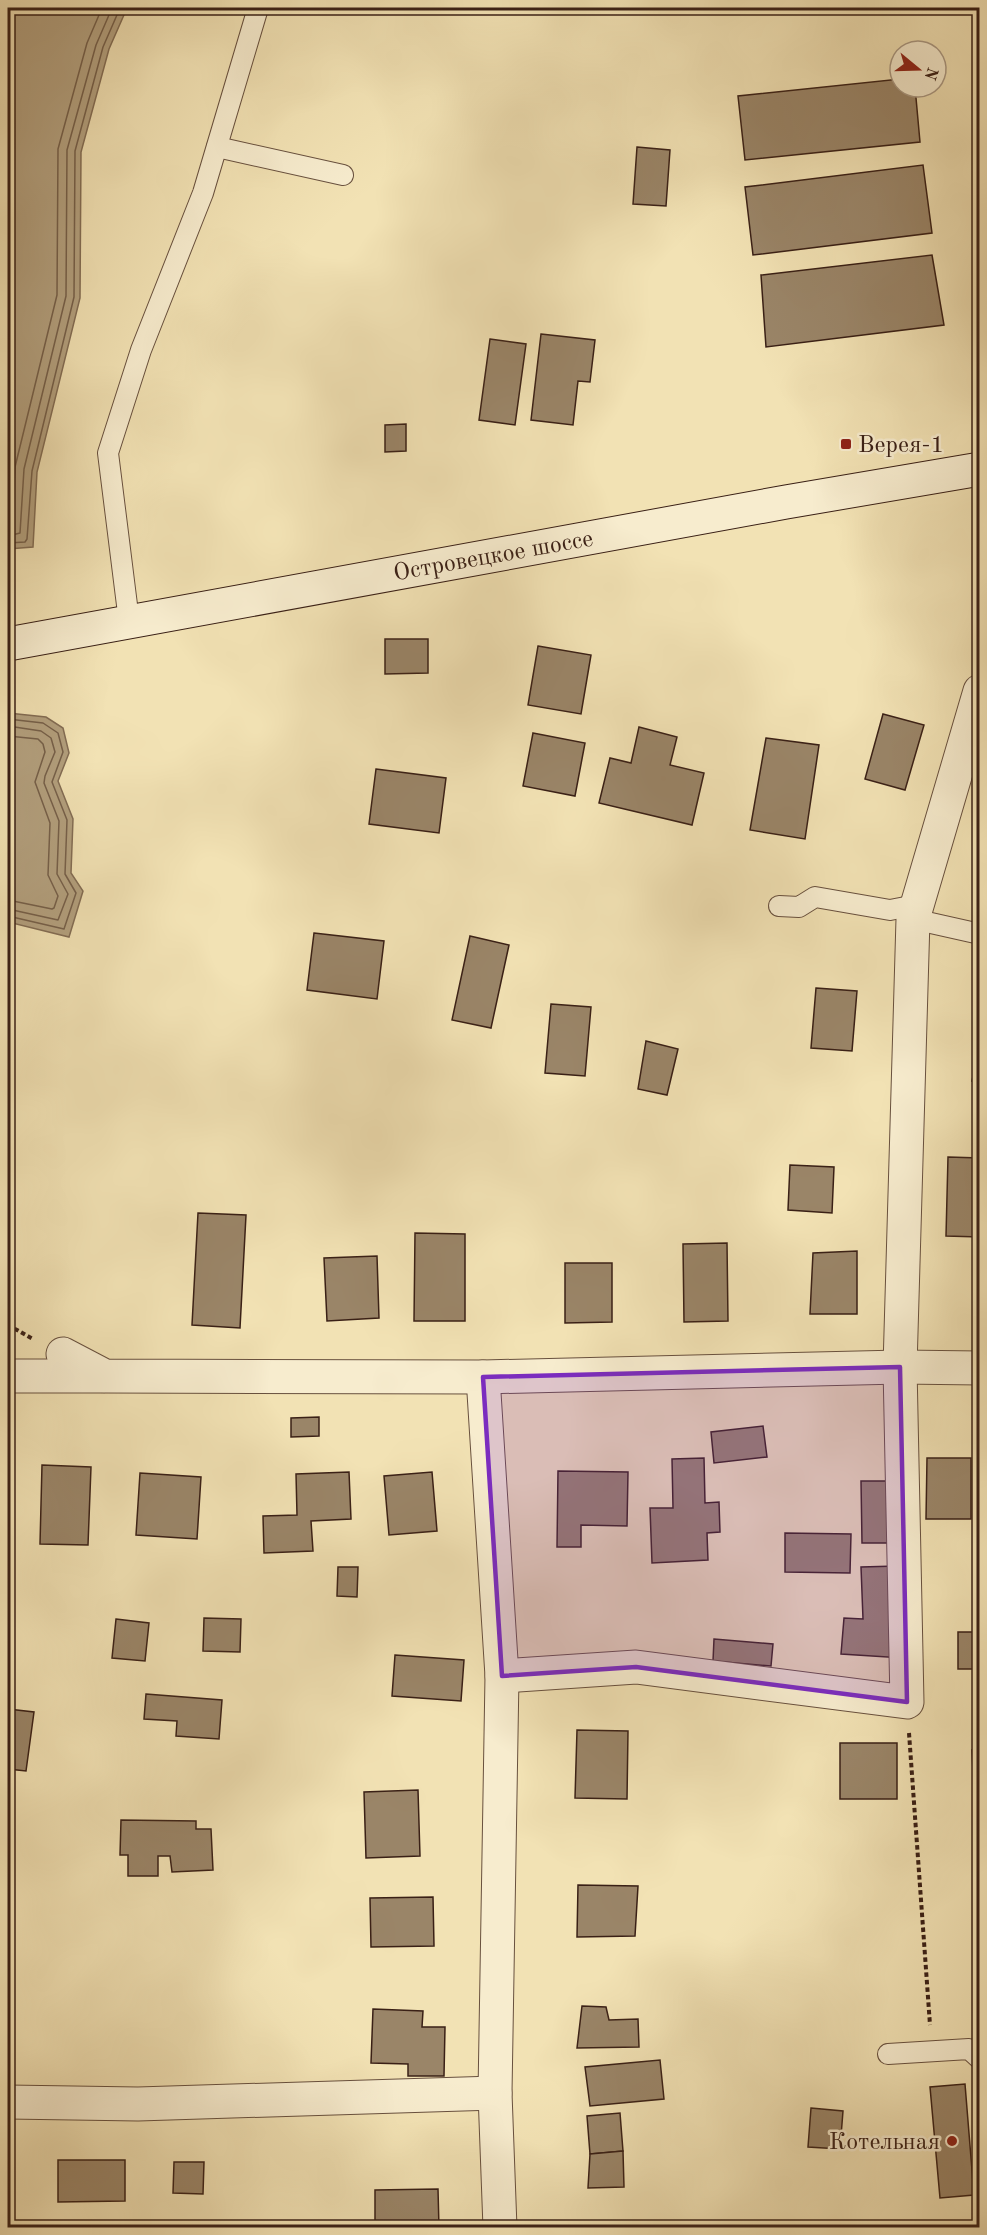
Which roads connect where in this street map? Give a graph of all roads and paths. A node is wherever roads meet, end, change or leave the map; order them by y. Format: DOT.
graph roads {
  1 [pos="258,8"];
  2 [pos="217,147"];
  3 [pos="343,175"];
  4 [pos="980,469"];
  5 [pos="129,621"];
  6 [pos="8,644"];
  7 [pos="980,691"];
  8 [pos="778,906"];
  9 [pos="915,912"];
  10 [pos="980,934"];
  11 [pos="63,1354"];
  12 [pos="900,1367"];
  13 [pos="980,1368"];
  14 [pos="8,1376"];
  15 [pos="105,1376"];
  16 [pos="483,1377"];
  17 [pos="502,1676"];
  18 [pos="907,1702"];
  19 [pos="932,2051"];
  20 [pos="888,2054"];
  21 [pos="980,2059"];
  22 [pos="495,2093"];
  23 [pos="8,2102"];
  24 [pos="500,2228"];
  1 -- 2 [label="lane"];
  2 -- 3 [label="lane"];
  2 -- 5 [label="lane"];
  4 -- 5 [label="street, Островецкое шоссе"];
  5 -- 6 [label="street, Островецкое шоссе"];
  7 -- 9 [label="street"];
  8 -- 9 [label="lane"];
  9 -- 10 [label="lane"];
  9 -- 12 [label="street"];
  11 -- 15 [label="street"];
  12 -- 13 [label="street"];
  12 -- 16 [label="street"];
  12 -- 18 [label="street"];
  14 -- 15 [label="street"];
  15 -- 16 [label="street"];
  16 -- 17 [label="street"];
  17 -- 18 [label="street"];
  17 -- 22 [label="street"];
  18 -- 19 [label="path"];
  19 -- 20 [label="lane"];
  19 -- 21 [label="lane"];
  22 -- 23 [label="street"];
  22 -- 24 [label="street"];
}
